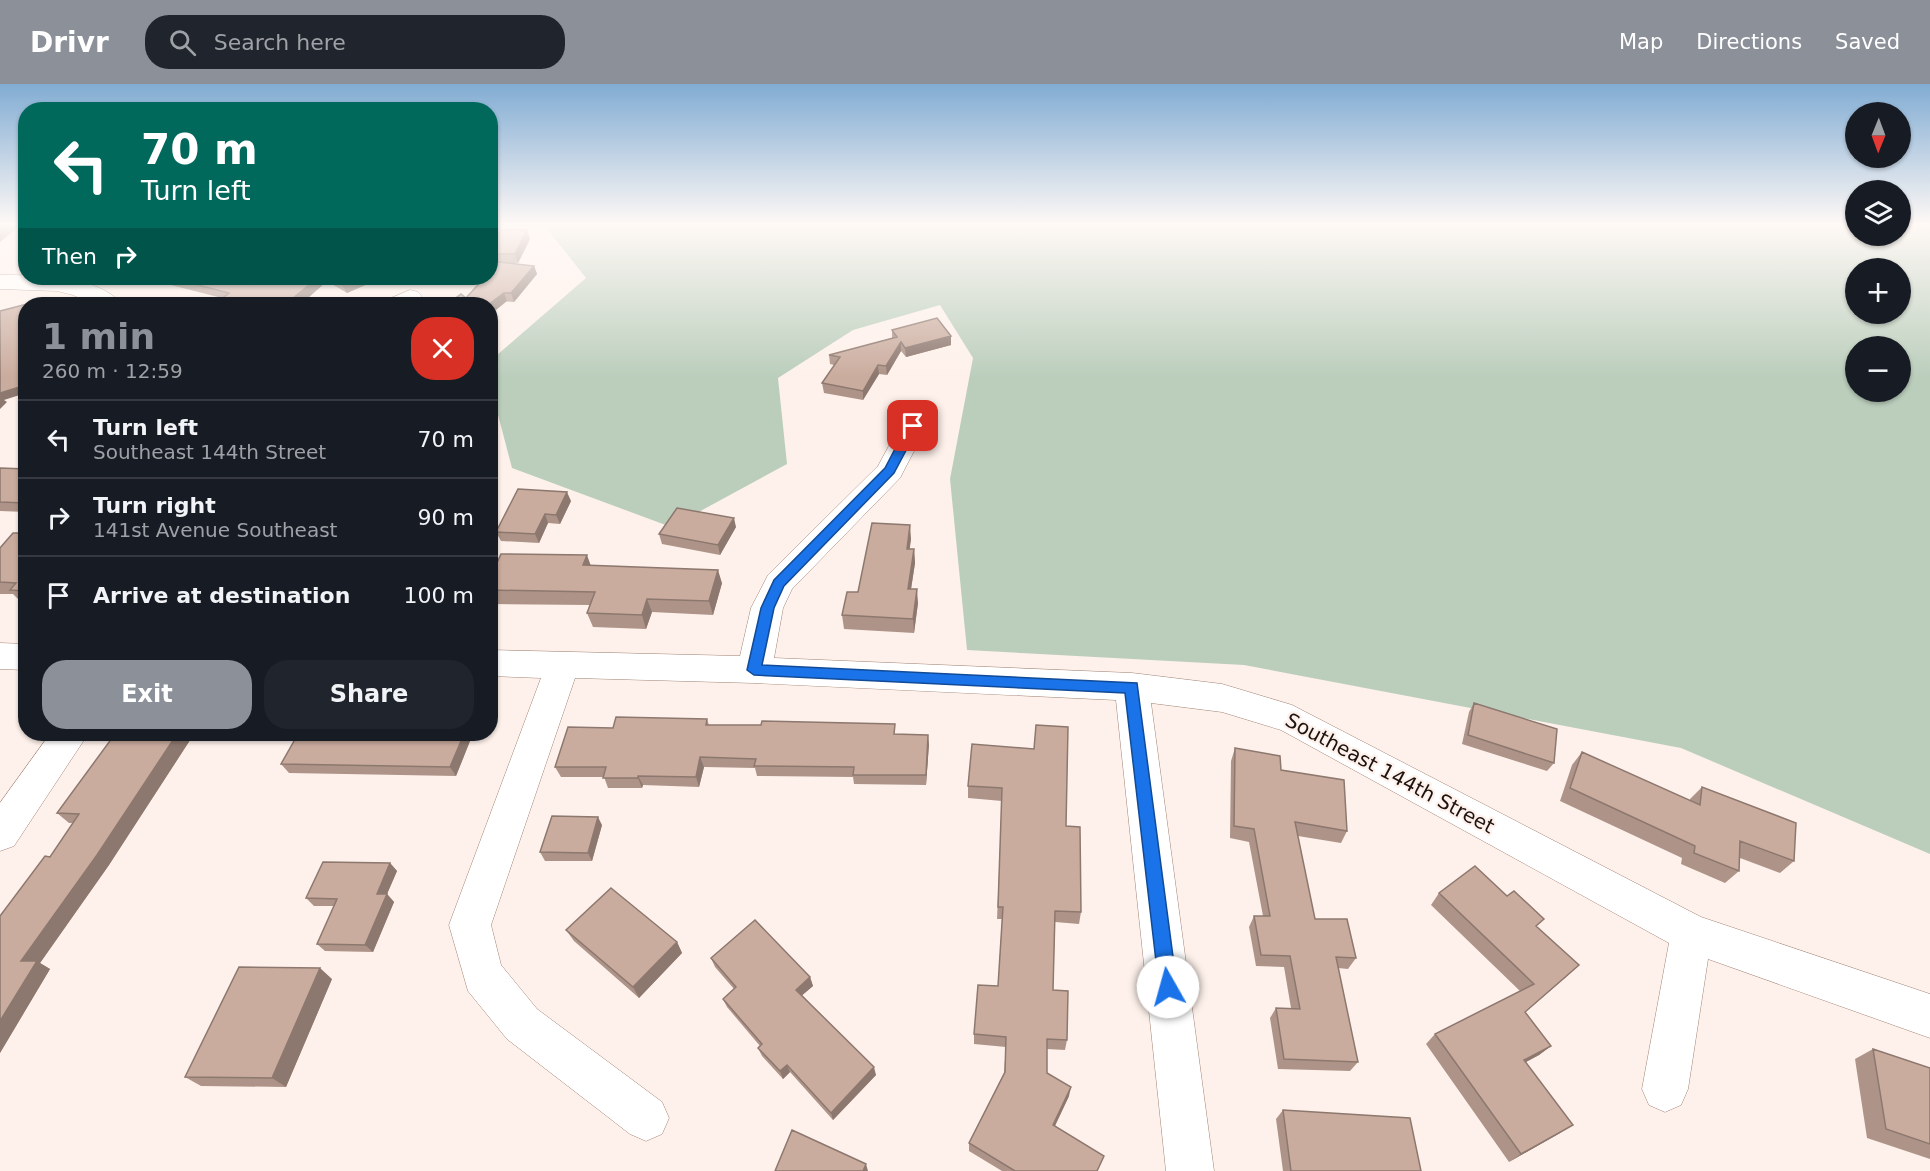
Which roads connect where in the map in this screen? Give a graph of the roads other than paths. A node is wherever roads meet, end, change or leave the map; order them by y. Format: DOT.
graph roads {
  1 [pos="0,282"];
  2 [pos="18,283"];
  3 [pos="70,285"];
  4 [pos="98,297"];
  5 [pos="913,426"];
  6 [pos="0,656"];
  7 [pos="18,657"];
  8 [pos="498,663"];
  9 [pos="562,667"];
  10 [pos="754,670"];
  11 [pos="1132,687"];
  12 [pos="65,741"];
  13 [pos="0,834"];
  14 [pos="1691,933"];
  15 [pos="1930,1016"];
  16 [pos="1665,1089"];
  17 [pos="646,1118"];
  18 [pos="1190,1171"];
  1 -- 2 [label="street"];
  3 -- 4 [label="street"];
  5 -- 10 [label="street"];
  6 -- 7 [label="street"];
  8 -- 9 [label="street, Southeast 144th Street"];
  9 -- 10 [label="street, Southeast 144th Street"];
  9 -- 17 [label="street"];
  10 -- 11 [label="street, Southeast 144th Street"];
  11 -- 14 [label="street, Southeast 144th Street"];
  11 -- 18 [label="street"];
  12 -- 13 [label="street"];
  14 -- 15 [label="street, Southeast 144th Street"];
  14 -- 16 [label="street"];
}
